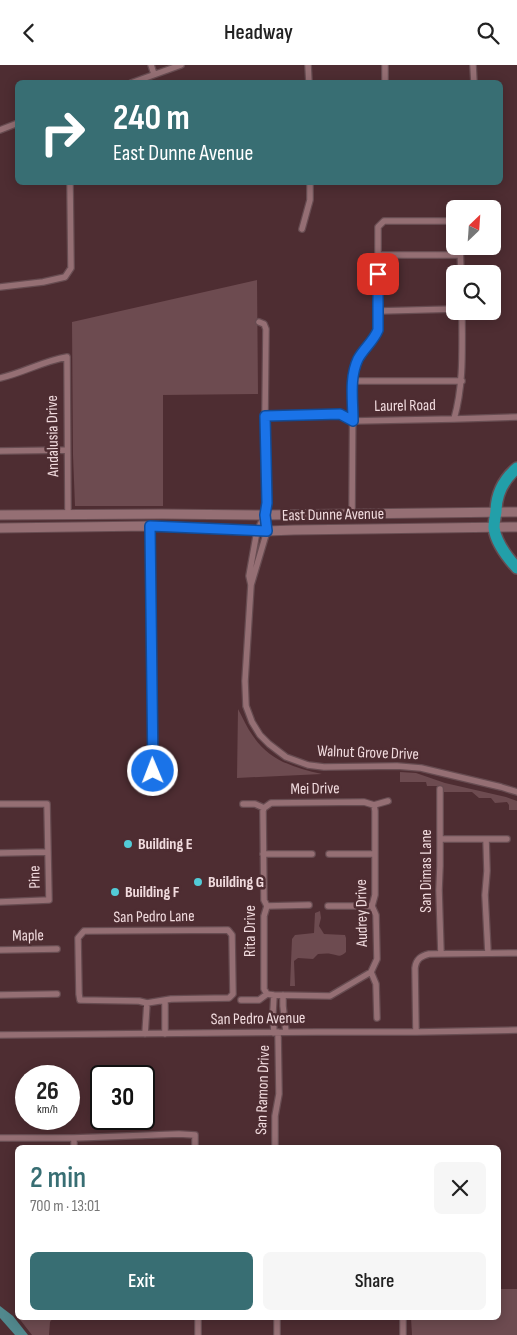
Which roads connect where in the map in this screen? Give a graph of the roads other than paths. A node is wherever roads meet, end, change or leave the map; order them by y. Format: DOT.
graph roads {
  1 [pos="151,65"];
  2 [pos="181,65"];
  3 [pos="308,65"];
  4 [pos="385,65"];
  5 [pos="473,65"];
  6 [pos="154,74"];
  7 [pos="139,80"];
  8 [pos="308,80"];
  9 [pos="385,80"];
  10 [pos="474,80"];
  11 [pos="0,122"];
  12 [pos="15,124"];
  13 [pos="1,129"];
  14 [pos="70,185"];
  15 [pos="310,185"];
  16 [pos="446,221"];
  17 [pos="302,229"];
  18 [pos="378,255"];
  19 [pos="446,255"];
  20 [pos="460,255"];
  21 [pos="461,265"];
  22 [pos="0,287"];
  23 [pos="446,309"];
  24 [pos="379,311"];
  25 [pos="462,320"];
  26 [pos="259,322"];
  27 [pos="0,378"];
  28 [pos="353,381"];
  29 [pos="462,381"];
  30 [pos="265,416"];
  31 [pos="517,417"];
  32 [pos="454,419"];
  33 [pos="353,421"];
  34 [pos="67,450"];
  35 [pos="0,451"];
  36 [pos="517,468"];
  37 [pos="496,512"];
  38 [pos="517,512"];
  39 [pos="130,514"];
  40 [pos="195,514"];
  41 [pos="352,514"];
  42 [pos="0,515"];
  43 [pos="68,515"];
  44 [pos="265,515"];
  45 [pos="150,526"];
  46 [pos="494,526"];
  47 [pos="37,527"];
  48 [pos="517,527"];
  49 [pos="0,528"];
  50 [pos="256,531"];
  51 [pos="267,531"];
  52 [pos="517,568"];
  53 [pos="251,585"];
  54 [pos="153,771"];
  55 [pos="440,789"];
  56 [pos="517,792"];
  57 [pos="388,801"];
  58 [pos="0,804"];
  59 [pos="243,804"];
  60 [pos="374,805"];
  61 [pos="264,808"];
  62 [pos="440,839"];
  63 [pos="486,839"];
  64 [pos="507,839"];
  65 [pos="48,852"];
  66 [pos="0,853"];
  67 [pos="375,853"];
  68 [pos="263,854"];
  69 [pos="312,854"];
  70 [pos="329,854"];
  71 [pos="0,902"];
  72 [pos="309,905"];
  73 [pos="328,905"];
  74 [pos="267,906"];
  75 [pos="372,906"];
  76 [pos="57,949"];
  77 [pos="0,950"];
  78 [pos="488,953"];
  79 [pos="517,953"];
  80 [pos="441,954"];
  81 [pos="371,972"];
  82 [pos="57,994"];
  83 [pos="267,994"];
  84 [pos="0,995"];
  85 [pos="274,995"];
  86 [pos="283,995"];
  87 [pos="165,1000"];
  88 [pos="241,1000"];
  89 [pos="147,1003"];
  90 [pos="273,1012"];
  91 [pos="284,1013"];
  92 [pos="377,1018"];
  93 [pos="517,1030"];
  94 [pos="286,1032"];
  95 [pos="416,1032"];
  96 [pos="276,1033"];
  97 [pos="146,1034"];
  98 [pos="166,1034"];
  99 [pos="0,1035"];
  100 [pos="0,1138"];
  101 [pos="74,1138"];
  102 [pos="74,1145"];
  103 [pos="195,1145"];
  104 [pos="275,1145"];
  105 [pos="198,1320"];
  106 [pos="277,1320"];
  107 [pos="403,1320"];
  108 [pos="198,1335"];
  109 [pos="277,1335"];
  110 [pos="403,1335"];
  1 -- 6 [label="street"];
  2 -- 6 [label="street"];
  3 -- 8 [label="street"];
  4 -- 9 [label="street"];
  5 -- 10 [label="street"];
  6 -- 7 [label="street"];
  11 -- 13 [label="street"];
  12 -- 13 [label="street"];
  14 -- 22 [label="street"];
  15 -- 17 [label="street"];
  16 -- 18 [label="street"];
  18 -- 19 [label="street"];
  18 -- 24 [label="street"];
  20 -- 21 [label="street"];
  23 -- 24 [label="street"];
  24 -- 28 [label="street"];
  25 -- 29 [label="street"];
  26 -- 30 [label="street, Walnut Grove Drive"];
  27 -- 34 [label="street, Andalusia Drive"];
  28 -- 29 [label="street"];
  28 -- 33 [label="street"];
  29 -- 32 [label="street"];
  30 -- 33 [label="street, Laurel Road"];
  30 -- 44 [label="street, Walnut Grove Drive"];
  31 -- 32 [label="street, Laurel Road"];
  32 -- 33 [label="street, Laurel Road"];
  33 -- 41 [label="street"];
  34 -- 35 [label="street"];
  34 -- 43 [label="street, Andalusia Drive"];
  36 -- 37 [label="highway"];
  37 -- 38 [label="main road, East Dunne Avenue"];
  37 -- 41 [label="main road, East Dunne Avenue"];
  37 -- 46 [label="highway"];
  39 -- 40 [label="main road, East Dunne Avenue"];
  39 -- 43 [label="main road, East Dunne Avenue"];
  39 -- 45 [label="main road"];
  40 -- 44 [label="main road, East Dunne Avenue"];
  40 -- 45 [label="main road"];
  41 -- 44 [label="main road, East Dunne Avenue"];
  42 -- 43 [label="main road, East Dunne Avenue"];
  43 -- 47 [label="main road"];
  44 -- 50 [label="street, Walnut Grove Drive"];
  44 -- 51 [label="street, Walnut Grove Drive"];
  45 -- 47 [label="main road, East Dunne Avenue"];
  45 -- 50 [label="main road, East Dunne Avenue"];
  45 -- 54 [label="street"];
  46 -- 48 [label="main road, East Dunne Avenue"];
  46 -- 51 [label="main road, East Dunne Avenue"];
  46 -- 52 [label="highway"];
  47 -- 49 [label="main road, East Dunne Avenue"];
  50 -- 51 [label="main road, East Dunne Avenue"];
  50 -- 53 [label="street, Walnut Grove Drive"];
  51 -- 53 [label="street, Walnut Grove Drive"];
  53 -- 56 [label="street, Walnut Grove Drive"];
  55 -- 62 [label="street, San Dimas Lane"];
  57 -- 60 [label="street, Mei Drive"];
  58 -- 65 [label="street, Pine"];
  59 -- 61 [label="street, Mei Drive"];
  60 -- 61 [label="street, Mei Drive"];
  60 -- 67 [label="street, Audrey Drive"];
  61 -- 68 [label="street, Rita Drive"];
  62 -- 63 [label="street"];
  62 -- 80 [label="street, San Dimas Lane"];
  63 -- 64 [label="street"];
  63 -- 78 [label="street"];
  65 -- 66 [label="street"];
  65 -- 71 [label="street, Pine"];
  67 -- 70 [label="street"];
  67 -- 75 [label="street, Audrey Drive"];
  68 -- 69 [label="street"];
  68 -- 74 [label="street, Rita Drive"];
  72 -- 74 [label="street"];
  73 -- 75 [label="street"];
  74 -- 83 [label="street, Rita Drive"];
  75 -- 81 [label="street, Audrey Drive"];
  76 -- 77 [label="street, Maple"];
  78 -- 79 [label="street"];
  78 -- 80 [label="street"];
  80 -- 95 [label="street"];
  81 -- 86 [label="street"];
  81 -- 92 [label="street, Audrey Drive"];
  82 -- 84 [label="street"];
  83 -- 85 [label="street"];
  83 -- 88 [label="street"];
  85 -- 86 [label="street"];
  85 -- 90 [label="street, San Ramon Drive"];
  86 -- 91 [label="street, San Ramon Drive"];
  87 -- 89 [label="street, San Pedro Lane"];
  87 -- 89 [label="street, San Pedro Lane"];
  87 -- 98 [label="street"];
  89 -- 97 [label="street"];
  90 -- 91 [label="street"];
  90 -- 96 [label="street, San Ramon Drive"];
  91 -- 94 [label="street, San Ramon Drive"];
  93 -- 95 [label="street, San Pedro Avenue"];
  94 -- 95 [label="street, San Pedro Avenue"];
  94 -- 96 [label="street, San Pedro Avenue"];
  96 -- 98 [label="street, San Pedro Avenue"];
  96 -- 104 [label="street, San Ramon Drive"];
  97 -- 98 [label="street, San Pedro Avenue"];
  97 -- 99 [label="street, San Pedro Avenue"];
  100 -- 101 [label="street"];
  101 -- 102 [label="street"];
  101 -- 103 [label="street"];
  105 -- 108 [label="street"];
  106 -- 109 [label="street"];
  107 -- 110 [label="street"];
}
